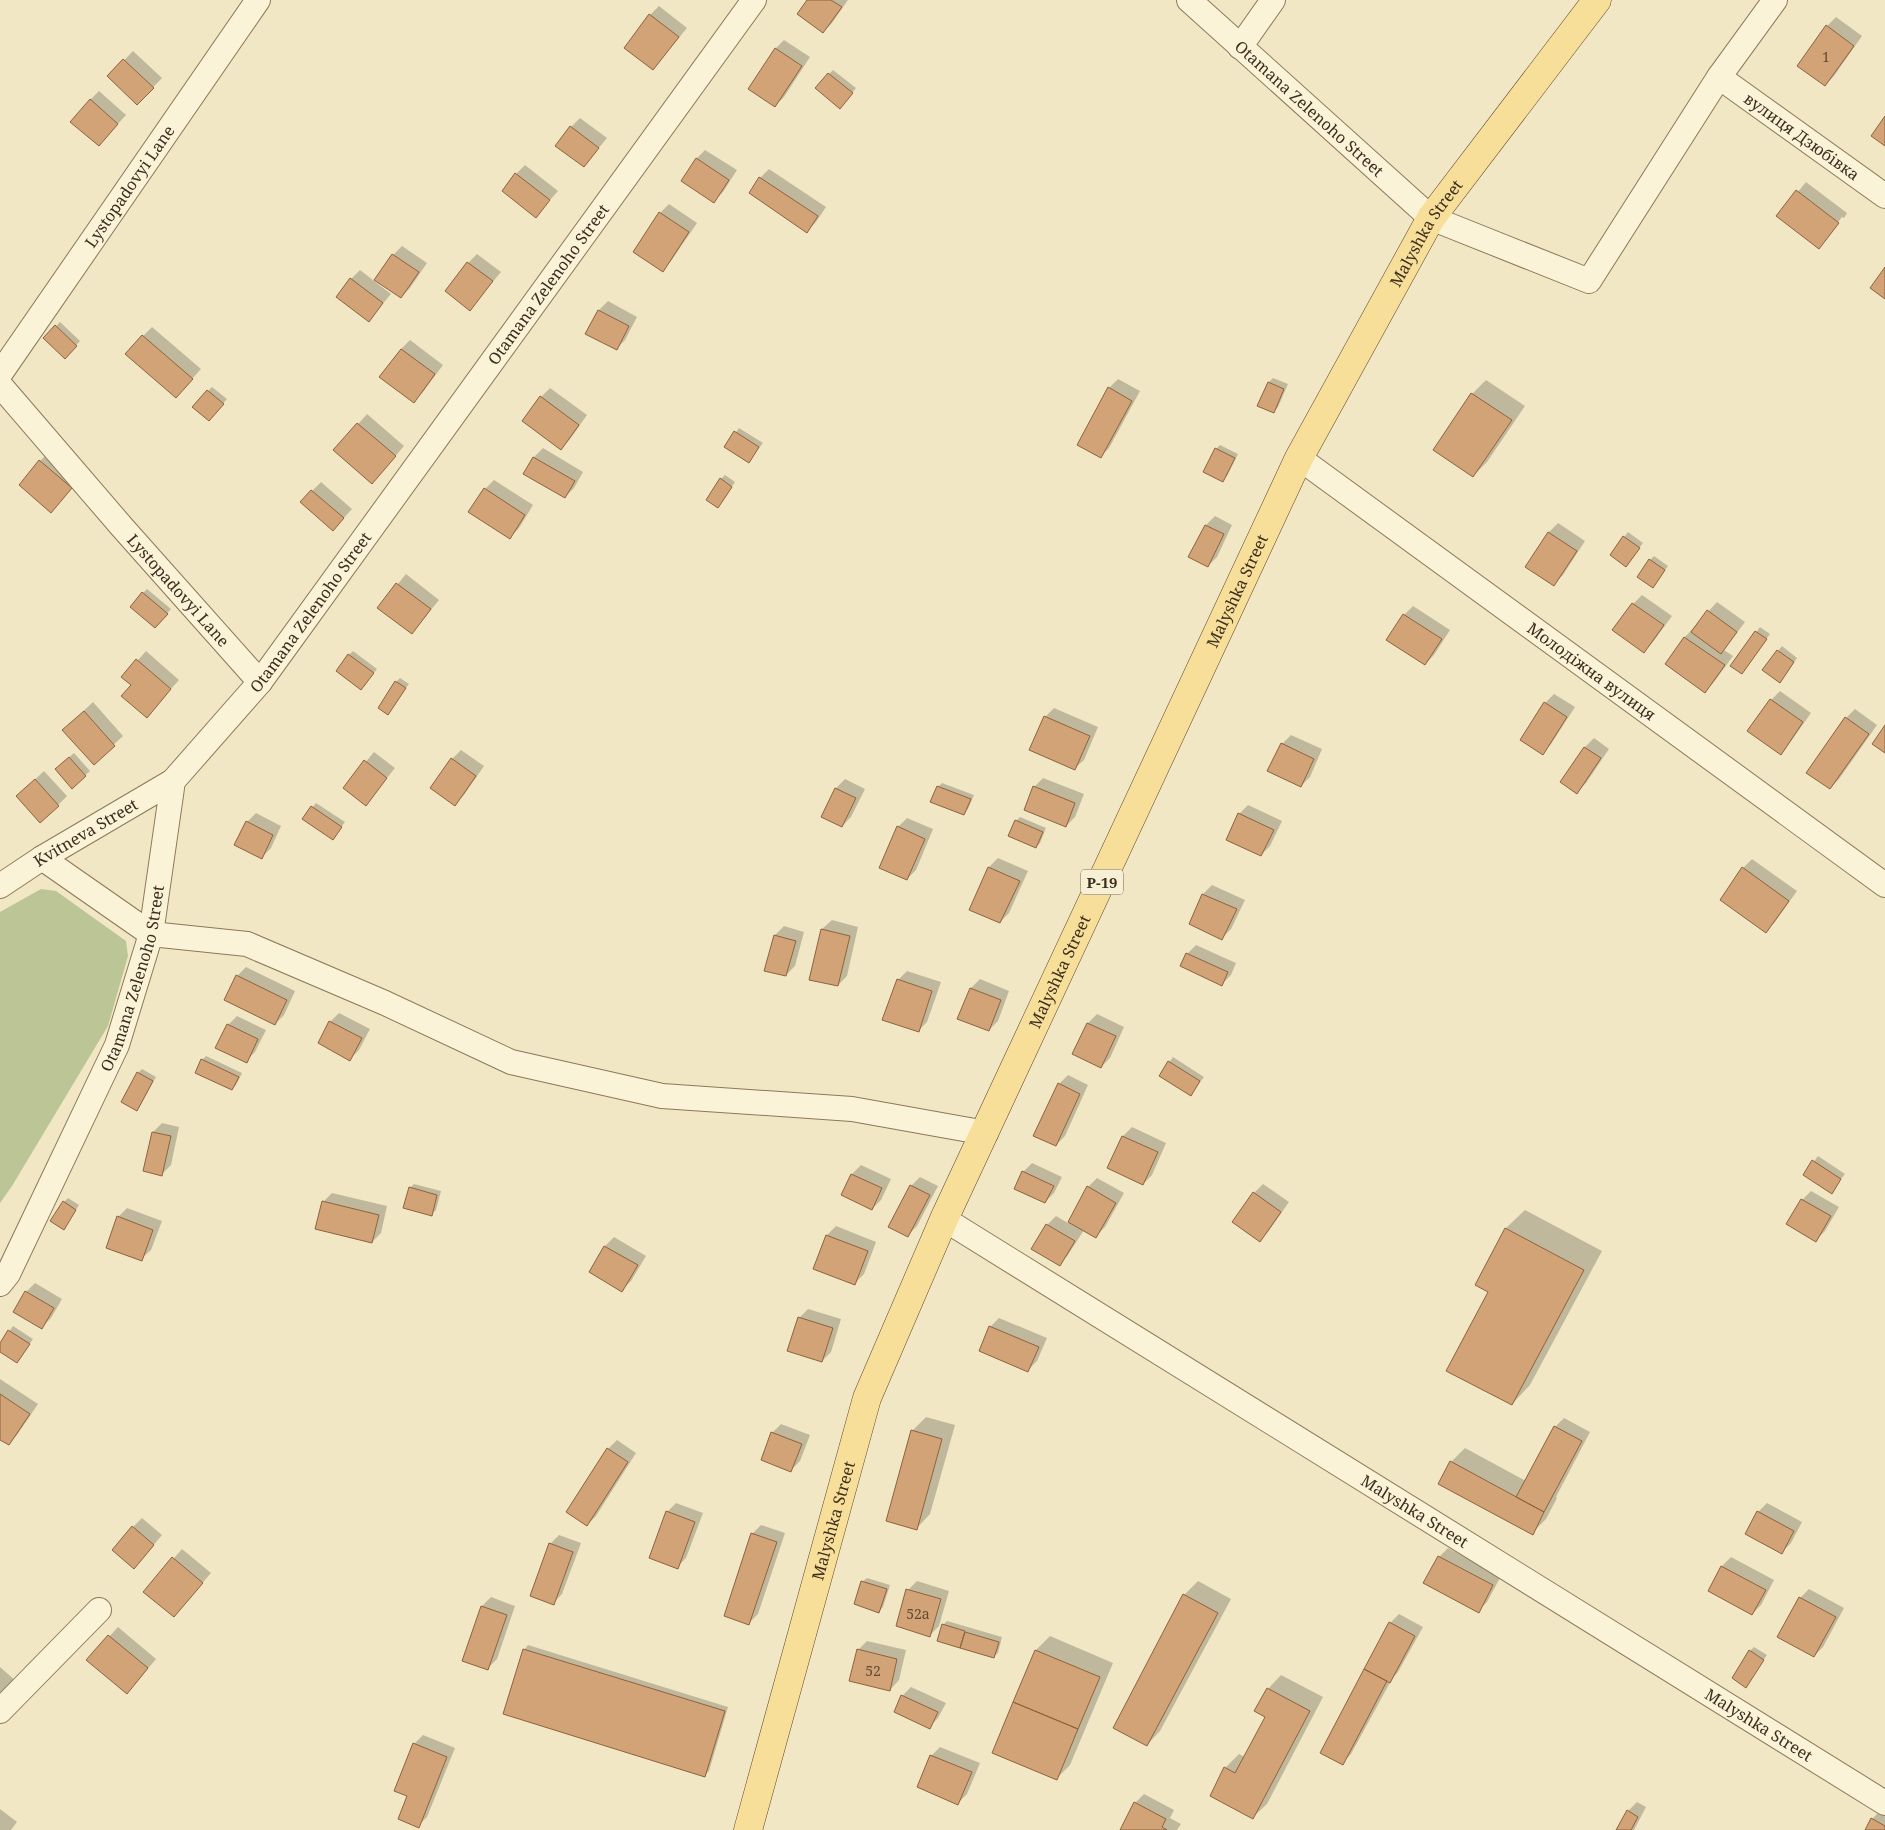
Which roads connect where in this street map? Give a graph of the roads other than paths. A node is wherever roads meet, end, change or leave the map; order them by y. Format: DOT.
graph roads {
  1 [pos="258,0"];
  2 [pos="754,0"];
  3 [pos="1189,0"];
  4 [pos="1273,0"];
  5 [pos="1597,0"];
  6 [pos="1776,0"];
  7 [pos="1240,47"];
  8 [pos="1719,77"];
  9 [pos="1885,196"];
  10 [pos="1431,218"];
  11 [pos="0,374"];
  12 [pos="0,385"];
  13 [pos="1299,458"];
  14 [pos="260,682"];
  15 [pos="173,781"];
  16 [pos="42,858"];
  17 [pos="0,886"];
  18 [pos="1885,886"];
  19 [pos="151,934"];
  20 [pos="986,1133"];
  21 [pos="944,1219"];
  22 [pos="0,1284"];
  23 [pos="99,1610"];
  24 [pos="0,1711"];
  25 [pos="1885,1803"];
  26 [pos="748,1830"];
  1 -- 11 [label="street, Lystopadovyi Lane"];
  2 -- 14 [label="street, Otamana Zelenoho Street"];
  3 -- 7 [label="street, Otamana Zelenoho Street"];
  4 -- 7 [label="street"];
  5 -- 10 [label="main road, Malyshka Street / Р-19"];
  6 -- 8 [label="street"];
  7 -- 10 [label="street, Otamana Zelenoho Street"];
  8 -- 9 [label="street, вулиця Дзюбівка"];
  8 -- 10 [label="street"];
  10 -- 13 [label="main road, Malyshka Street / Р-19"];
  12 -- 14 [label="street, Lystopadovyi Lane"];
  13 -- 18 [label="street, Молодіжна вулиця"];
  13 -- 20 [label="main road, Malyshka Street / Р-19"];
  14 -- 15 [label="street, Otamana Zelenoho Street"];
  15 -- 16 [label="street, Kvitneva Street"];
  15 -- 19 [label="street, Otamana Zelenoho Street"];
  16 -- 17 [label="street, Kvitneva Street"];
  16 -- 19 [label="street"];
  19 -- 20 [label="street"];
  19 -- 22 [label="street, Otamana Zelenoho Street"];
  20 -- 21 [label="main road, Malyshka Street / Р-19"];
  21 -- 25 [label="street, Malyshka Street"];
  21 -- 26 [label="main road, Malyshka Street / Р-19"];
  23 -- 24 [label="street"];
}
